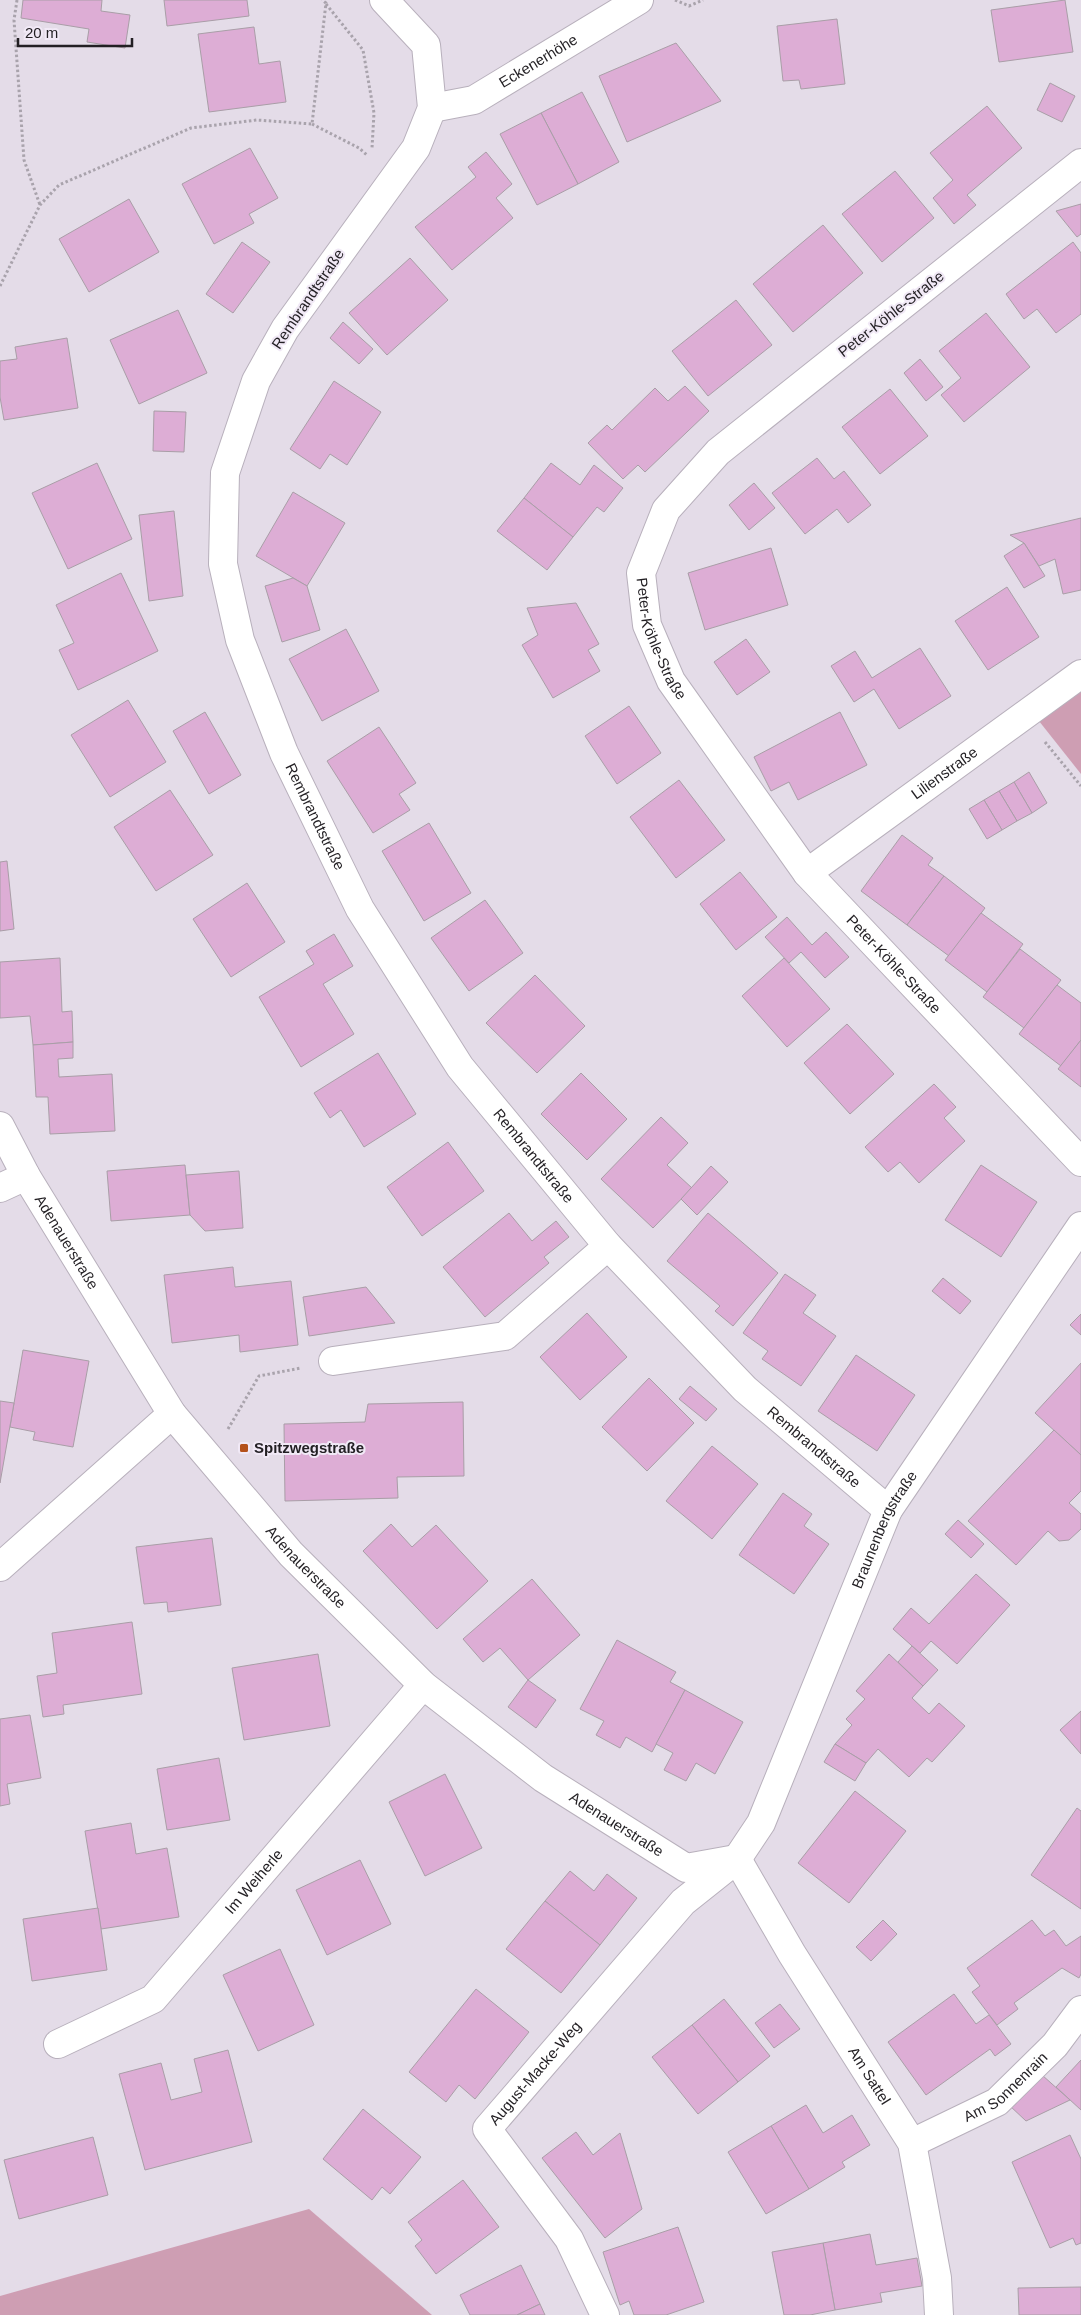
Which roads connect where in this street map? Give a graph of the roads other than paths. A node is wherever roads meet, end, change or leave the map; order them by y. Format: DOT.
graph roads {
  1 [pos="384,0"];
  2 [pos="640,0"];
  3 [pos="432,108"];
  4 [pos="1081,163"];
  5 [pos="1081,674"];
  6 [pos="807,873"];
  7 [pos="0,1126"];
  8 [pos="1081,1162"];
  9 [pos="26,1176"];
  10 [pos="0,1188"];
  11 [pos="1081,1226"];
  12 [pos="608,1246"];
  13 [pos="333,1361"];
  14 [pos="172,1414"];
  15 [pos="888,1510"];
  16 [pos="1,1565"];
  17 [pos="422,1684"];
  18 [pos="737,1859"];
  19 [pos="1081,2010"];
  20 [pos="58,2044"];
  21 [pos="912,2143"];
  22 [pos="605,2315"];
  23 [pos="939,2315"];
  1 -- 3 [label="street, Rembrandtstraße"];
  2 -- 3 [label="street, Eckenerhöhe"];
  3 -- 12 [label="street, Rembrandtstraße"];
  4 -- 6 [label="street, Peter-Köhle-Straße"];
  5 -- 6 [label="street, Lilienstraße"];
  6 -- 8 [label="street, Peter-Köhle-Straße"];
  7 -- 9 [label="street, Adenauerstraße"];
  9 -- 10 [label="street"];
  9 -- 14 [label="street, Adenauerstraße"];
  11 -- 15 [label="street, Braunenbergstraße"];
  12 -- 13 [label="street"];
  12 -- 15 [label="street, Rembrandtstraße"];
  14 -- 16 [label="street"];
  14 -- 17 [label="street, Adenauerstraße"];
  15 -- 18 [label="street, Braunenbergstraße"];
  17 -- 18 [label="street, Adenauerstraße"];
  17 -- 20 [label="street, Im Weiherle"];
  18 -- 21 [label="street, Am Sattel"];
  18 -- 22 [label="street, August-Macke-Weg"];
  19 -- 21 [label="street, Am Sonnenrain"];
  21 -- 23 [label="street, Am Sattel"];
}
